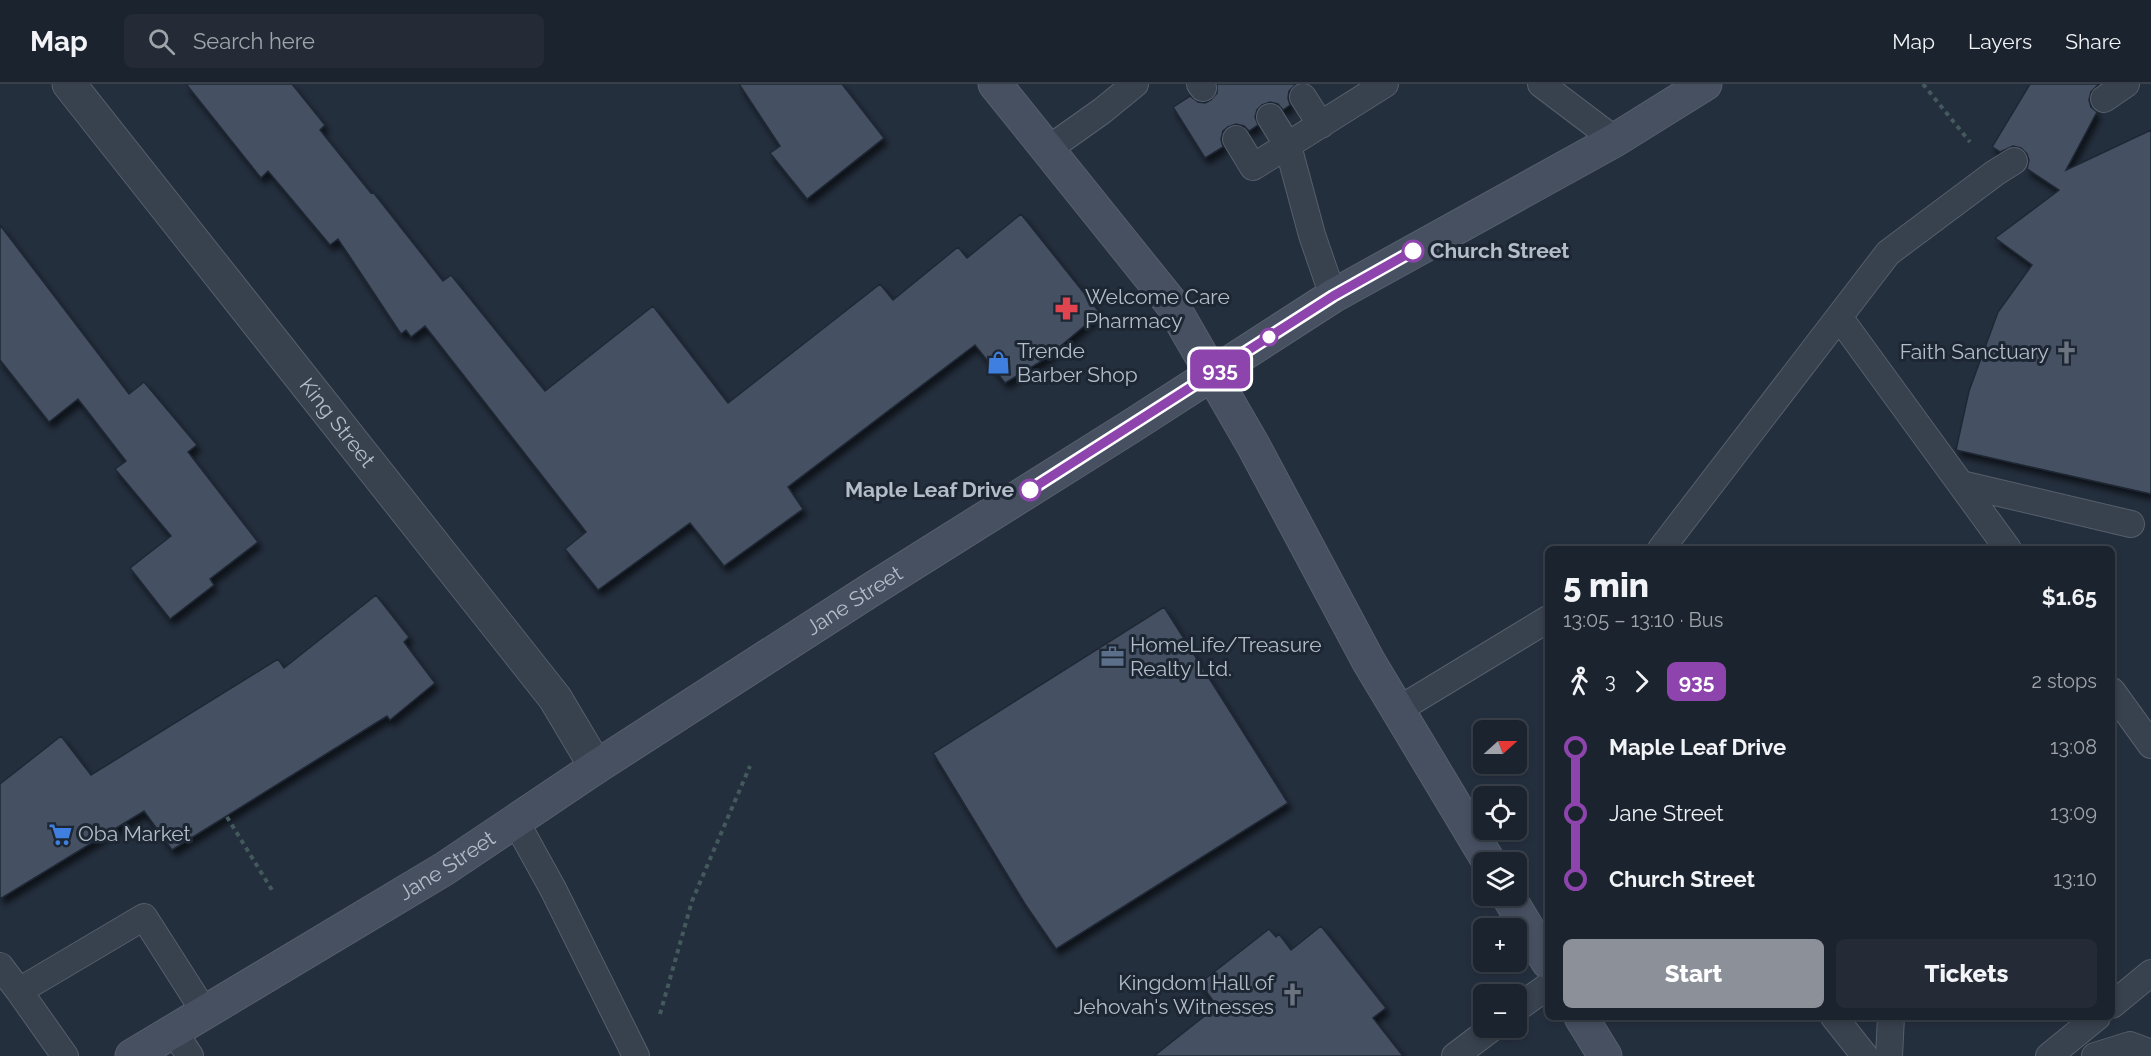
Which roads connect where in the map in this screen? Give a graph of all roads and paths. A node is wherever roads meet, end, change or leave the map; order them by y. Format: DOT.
graph roads {
  1 [pos="69,84"];
  2 [pos="994,84"];
  3 [pos="1135,84"];
  4 [pos="1541,84"];
  5 [pos="1704,84"];
  6 [pos="1923,84"];
  7 [pos="2126,84"];
  8 [pos="1382,85"];
  9 [pos="1303,97"];
  10 [pos="2104,99"];
  11 [pos="1270,117"];
  12 [pos="1321,125"];
  13 [pos="1236,139"];
  14 [pos="1615,140"];
  15 [pos="1287,146"];
  16 [pos="1047,150"];
  17 [pos="2005,167"];
  18 [pos="1333,296"];
  19 [pos="1839,317"];
  20 [pos="1212,374"];
  21 [pos="1961,484"];
  22 [pos="2131,524"];
  23 [pos="1663,546"];
  24 [pos="2006,546"];
  25 [pos="1545,621"];
  26 [pos="2115,695"];
  27 [pos="1398,710"];
  28 [pos="2151,745"];
  29 [pos="750,766"];
  30 [pos="596,767"];
  31 [pos="226,817"];
  32 [pos="516,822"];
  33 [pos="1483,852"];
  34 [pos="273,890"];
  35 [pos="1514,906"];
  36 [pos="1545,957"];
  37 [pos="0,966"];
  38 [pos="2151,973"];
  39 [pos="1545,988"];
  40 [pos="19,991"];
  41 [pos="1527,1001"];
  42 [pos="2115,1003"];
  43 [pos="204,1011"];
  44 [pos="1583,1020"];
  45 [pos="1836,1020"];
  46 [pos="1892,1020"];
  47 [pos="2093,1020"];
  48 [pos="658,1021"];
  49 [pos="1479,1038"];
  50 [pos="182,1043"];
  51 [pos="2151,1053"];
  52 [pos="65,1056"];
  53 [pos="132,1056"];
  54 [pos="636,1056"];
  55 [pos="1455,1056"];
  56 [pos="1605,1056"];
  57 [pos="1865,1056"];
  58 [pos="1888,1056"];
  59 [pos="2049,1056"];
  60 [pos="2096,1056"];
  1 -- 30 [label="street, King Street"];
  2 -- 16 [label="main road"];
  3 -- 16 [label="lane"];
  4 -- 14 [label="lane"];
  5 -- 14 [label="main road, Jane Street"];
  6 -- 17 [label="path"];
  7 -- 10 [label="lane"];
  8 -- 12 [label="lane"];
  9 -- 12 [label="lane"];
  11 -- 15 [label="lane"];
  12 -- 15 [label="lane"];
  13 -- 15 [label="lane"];
  14 -- 18 [label="main road, Jane Street"];
  15 -- 18 [label="lane"];
  16 -- 20 [label="main road"];
  17 -- 19 [label="lane"];
  18 -- 20 [label="main road, Jane Street"];
  19 -- 21 [label="lane"];
  19 -- 23 [label="lane"];
  20 -- 27 [label="main road"];
  20 -- 30 [label="main road, Jane Street"];
  21 -- 22 [label="lane"];
  21 -- 24 [label="lane"];
  25 -- 27 [label="lane"];
  26 -- 28 [label="lane"];
  27 -- 33 [label="main road"];
  29 -- 48 [label="path"];
  30 -- 32 [label="main road, Jane Street"];
  31 -- 34 [label="path"];
  32 -- 43 [label="main road, Jane Street"];
  32 -- 54 [label="lane"];
  35 -- 36 [label="main road"];
  37 -- 40 [label="lane"];
  38 -- 42 [label="lane"];
  39 -- 41 [label="lane"];
  40 -- 43 [label="lane"];
  40 -- 52 [label="lane"];
  43 -- 50 [label="main road, Jane Street"];
  44 -- 56 [label="main road"];
  45 -- 57 [label="lane"];
  46 -- 58 [label="lane"];
  47 -- 59 [label="lane"];
  49 -- 55 [label="lane"];
  50 -- 53 [label="main road, Jane Street"];
  51 -- 60 [label="lane"];
}
